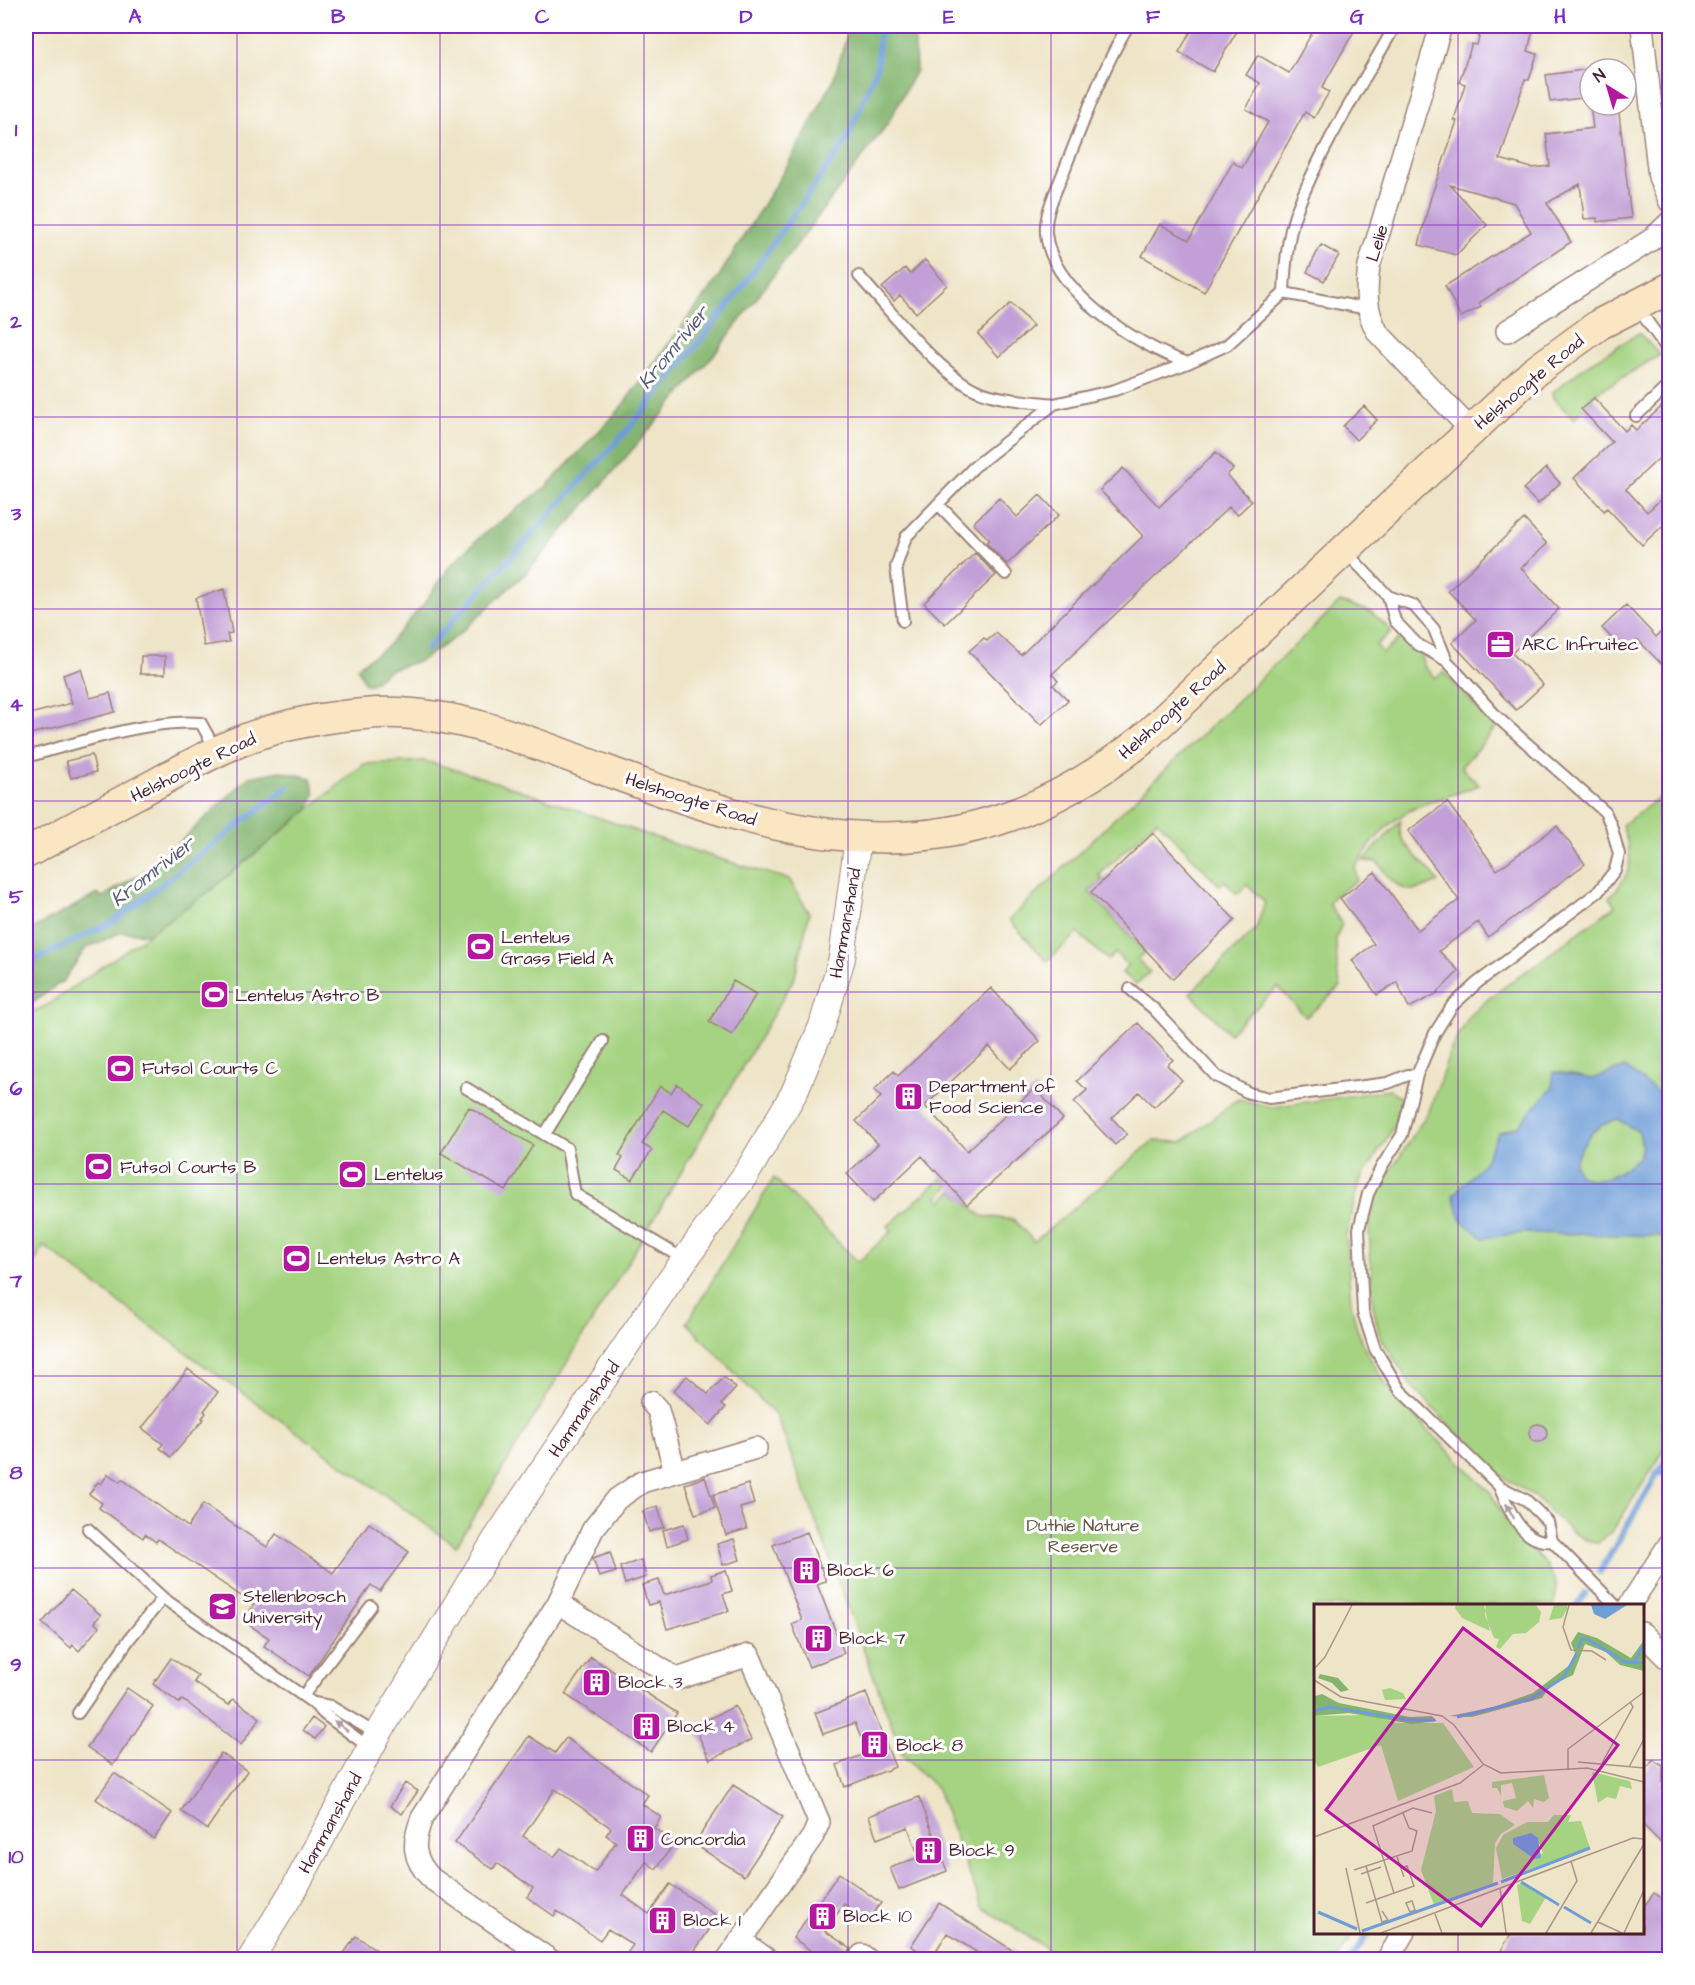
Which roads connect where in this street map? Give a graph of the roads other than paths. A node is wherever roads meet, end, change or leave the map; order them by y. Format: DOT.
graph roads {
  1 [pos="1128,26"];
  2 [pos="1395,26"];
  3 [pos="1441,26"];
  4 [pos="1642,26"];
  5 [pos="1670,202"];
  6 [pos="1670,222"];
  7 [pos="859,276"];
  8 [pos="1670,288"];
  9 [pos="1284,293"];
  10 [pos="1636,304"];
  11 [pos="1368,309"];
  12 [pos="1507,331"];
  13 [pos="1670,353"];
  14 [pos="1188,363"];
  15 [pos="1670,384"];
  16 [pos="1054,404"];
  17 [pos="1636,416"];
  18 [pos="1471,430"];
  19 [pos="938,504"];
  20 [pos="1344,550"];
  21 [pos="1006,574"];
  22 [pos="1388,596"];
  23 [pos="903,621"];
  24 [pos="1447,661"];
  25 [pos="217,752"];
  26 [pos="26,757"];
  27 [pos="858,838"];
  28 [pos="26,853"];
  29 [pos="1130,989"];
  30 [pos="603,1041"];
  31 [pos="1416,1075"];
  32 [pos="466,1088"];
  33 [pos="545,1134"];
  34 [pos="685,1260"];
  35 [pos="651,1402"];
  36 [pos="756,1448"];
  37 [pos="675,1471"];
  38 [pos="1498,1486"];
  39 [pos="88,1529"];
  40 [pos="1552,1541"];
  41 [pos="1670,1543"];
  42 [pos="163,1598"];
  43 [pos="558,1603"];
  44 [pos="1615,1604"];
  45 [pos="1630,1604"];
  46 [pos="371,1606"];
  47 [pos="1644,1635"];
  48 [pos="1670,1661"];
  49 [pos="303,1696"];
  50 [pos="313,1703"];
  51 [pos="78,1713"];
  52 [pos="374,1741"];
  53 [pos="1403,1934"];
  54 [pos="740,1940"];
  55 [pos="250,1959"];
  56 [pos="550,1959"];
  57 [pos="727,1959"];
  58 [pos="768,1959"];
  59 [pos="1387,1959"];
  1 -- 14 [label="lane"];
  2 -- 9 [label="lane"];
  3 -- 11 [label="street, Lelie"];
  4 -- 5 [label="street"];
  6 -- 12 [label="street"];
  7 -- 16 [label="lane"];
  8 -- 10 [label="main road, Helshoogte Road"];
  9 -- 11 [label="lane"];
  9 -- 14 [label="lane"];
  10 -- 13 [label="lane"];
  10 -- 18 [label="main road, Helshoogte Road"];
  11 -- 18 [label="street, Lelie"];
  14 -- 16 [label="lane"];
  15 -- 17 [label="lane"];
  16 -- 19 [label="lane"];
  18 -- 20 [label="main road, Helshoogte Road"];
  19 -- 21 [label="lane"];
  19 -- 23 [label="lane"];
  20 -- 22 [label="lane"];
  20 -- 27 [label="main road, Helshoogte Road"];
  22 -- 24 [label="lane"];
  22 -- 24 [label="lane"];
  24 -- 31 [label="lane"];
  25 -- 26 [label="lane"];
  25 -- 27 [label="main road, Helshoogte Road"];
  25 -- 28 [label="main road, Helshoogte Road"];
  27 -- 34 [label="street, Hammanshand"];
  29 -- 31 [label="lane"];
  30 -- 33 [label="lane"];
  31 -- 38 [label="lane"];
  32 -- 33 [label="lane"];
  33 -- 34 [label="lane"];
  34 -- 52 [label="street, Hammanshand"];
  35 -- 37 [label="street"];
  36 -- 37 [label="street"];
  37 -- 43 [label="street"];
  38 -- 40 [label="lane"];
  40 -- 38 [label="lane, one-way"];
  39 -- 42 [label="lane"];
  40 -- 44 [label="lane"];
  41 -- 45 [label="street"];
  42 -- 49 [label="lane"];
  42 -- 51 [label="lane"];
  43 -- 54 [label="street"];
  43 -- 56 [label="street"];
  46 -- 49 [label="lane"];
  47 -- 48 [label="street"];
  49 -- 50 [label="lane"];
  52 -- 50 [label="lane, one-way"];
  50 -- 52 [label="lane"];
  52 -- 55 [label="street, Hammanshand"];
  53 -- 59 [label="street"];
  54 -- 57 [label="street"];
  54 -- 58 [label="street"];
}
